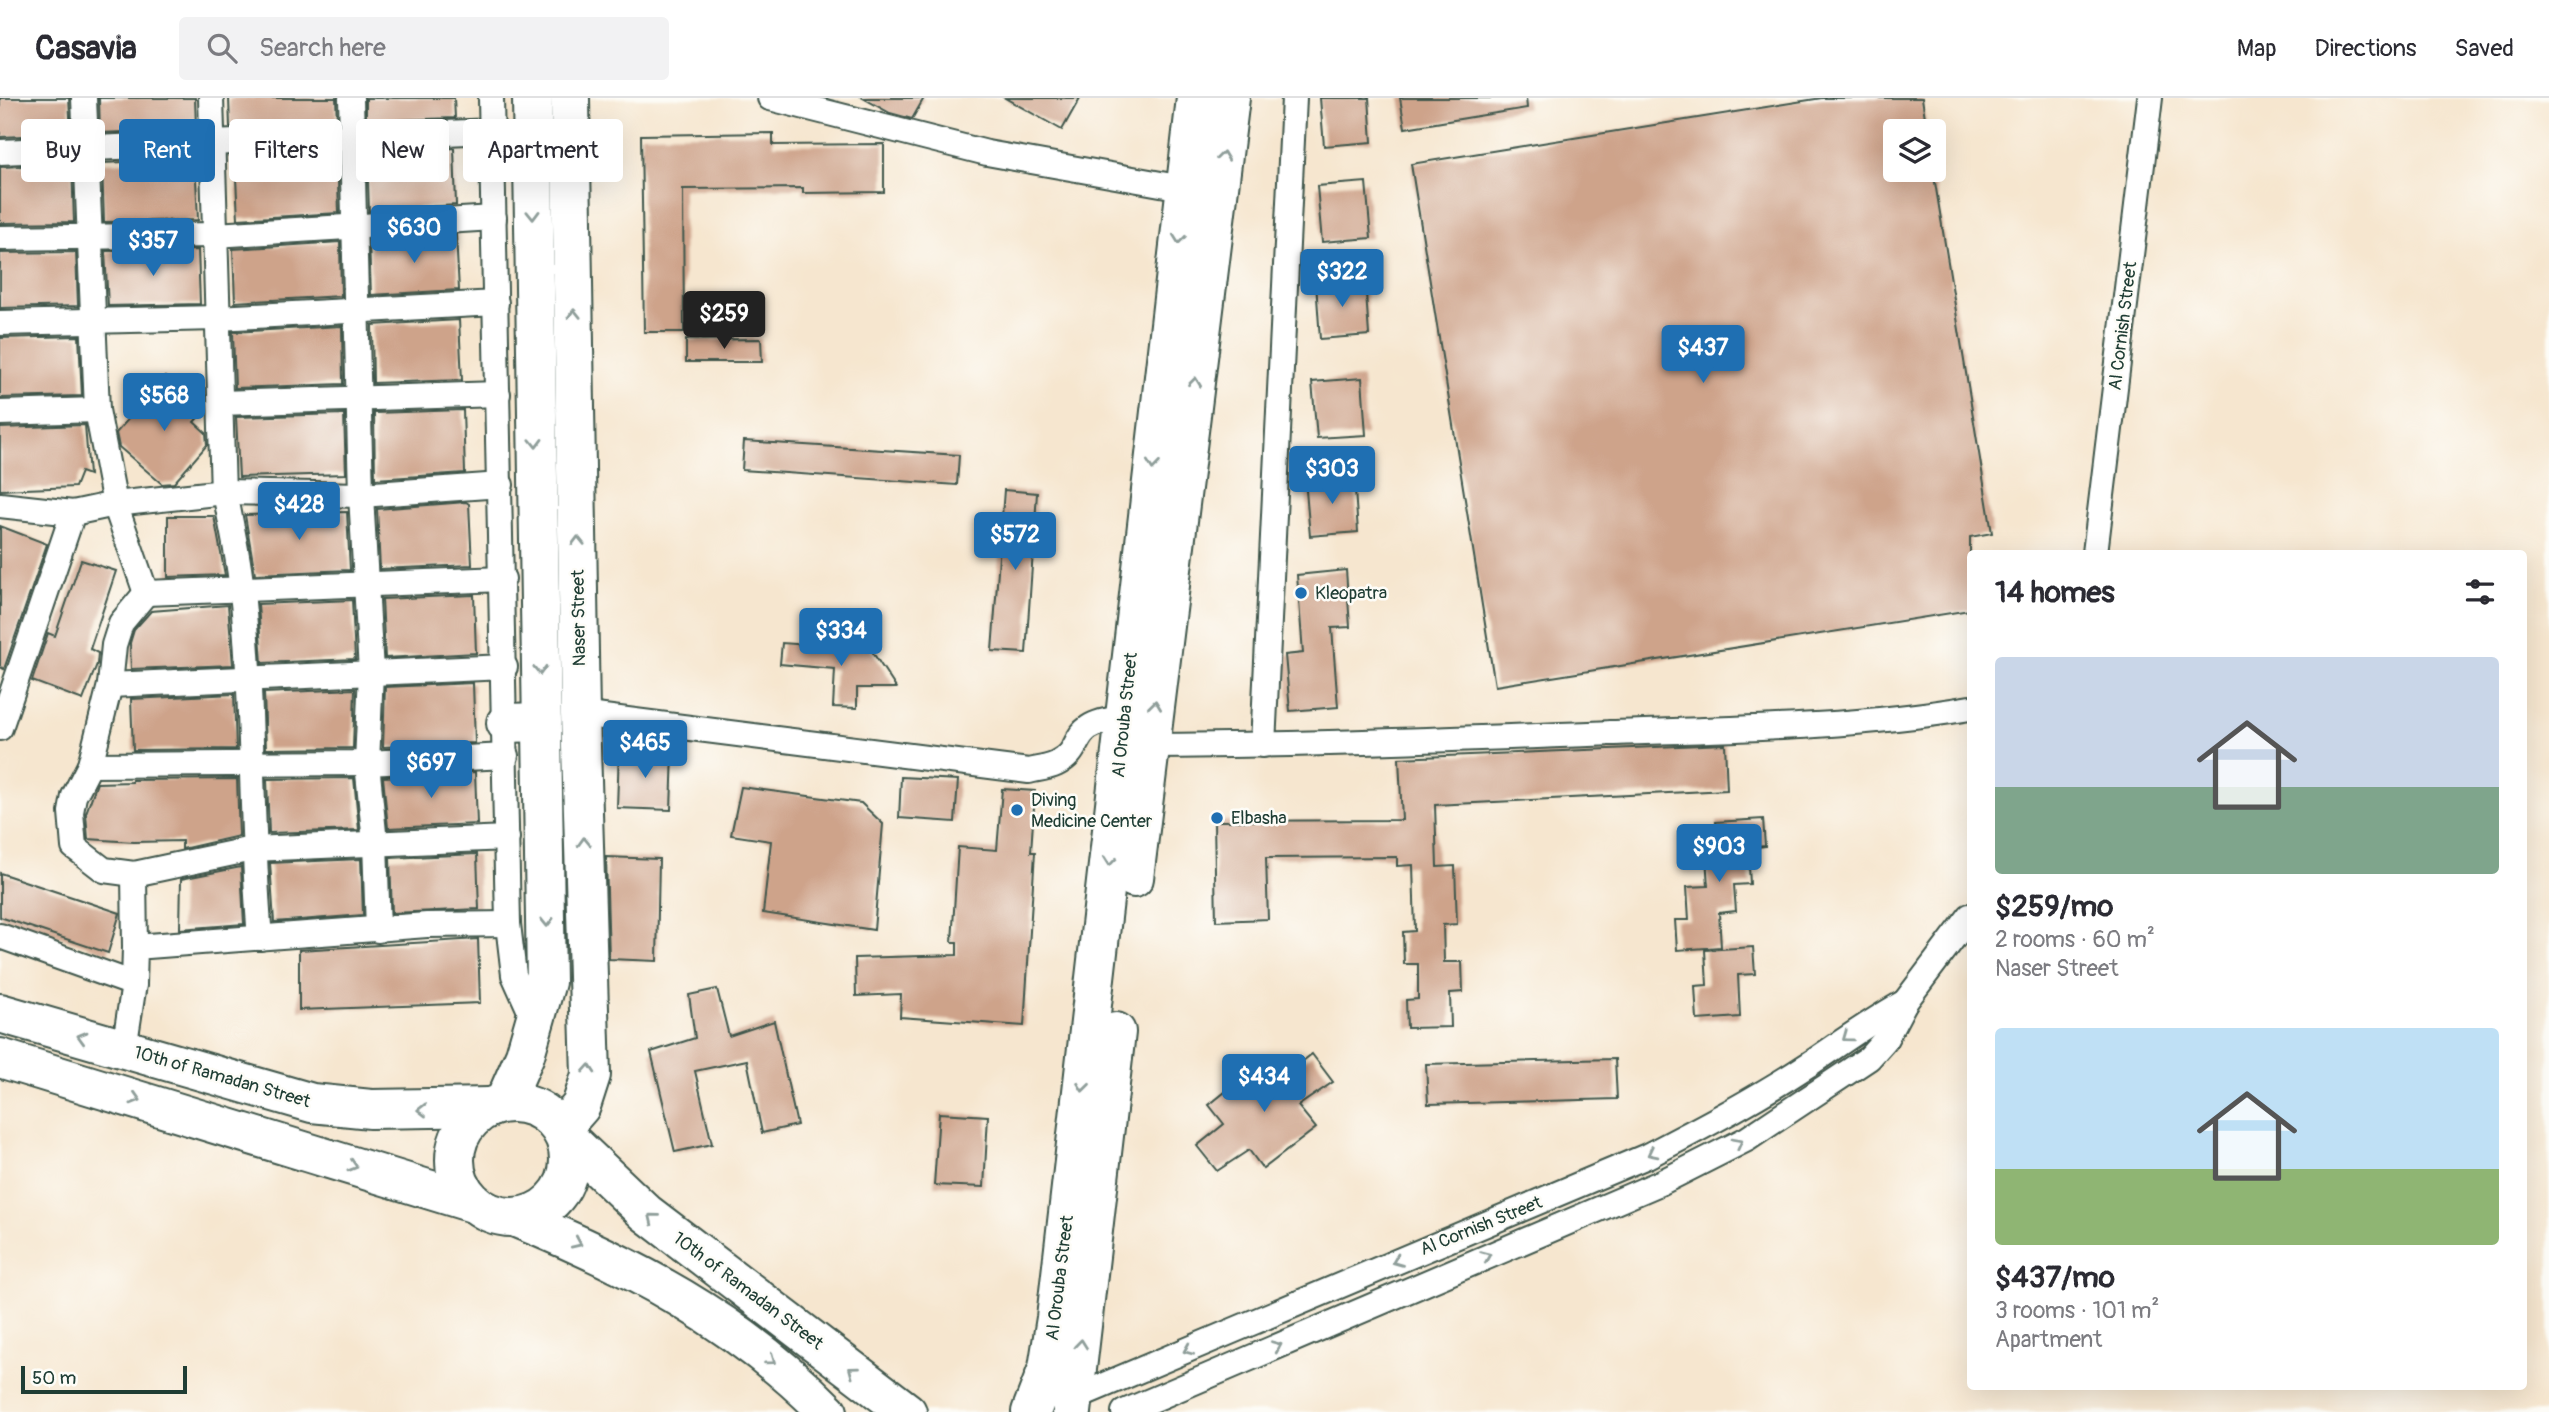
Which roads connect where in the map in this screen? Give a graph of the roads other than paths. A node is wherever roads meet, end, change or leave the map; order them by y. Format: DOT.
graph roads {
  1 [pos="84,98"];
  2 [pos="211,98"];
  3 [pos="351,98"];
  4 [pos="491,98"];
  5 [pos="532,98"];
  6 [pos="570,98"];
  7 [pos="770,98"];
  8 [pos="1196,98"];
  9 [pos="1230,98"];
  10 [pos="1294,98"];
  11 [pos="2150,98"];
  12 [pos="824,104"];
  13 [pos="85,119"];
  14 [pos="211,119"];
  15 [pos="492,119"];
  16 [pos="463,132"];
  17 [pos="351,137"];
  18 [pos="215,143"];
  19 [pos="21,151"];
  20 [pos="0,152"];
  21 [pos="88,182"];
  22 [pos="213,182"];
  23 [pos="493,182"];
  24 [pos="1201,191"];
  25 [pos="494,218"];
  26 [pos="354,224"];
  27 [pos="215,235"];
  28 [pos="90,236"];
  29 [pos="0,238"];
  30 [pos="496,303"];
  31 [pos="357,309"];
  32 [pos="218,318"];
  33 [pos="93,320"];
  34 [pos="0,323"];
  35 [pos="498,394"];
  36 [pos="360,399"];
  37 [pos="220,402"];
  38 [pos="97,410"];
  39 [pos="0,413"];
  40 [pos="500,485"];
  41 [pos="224,492"];
  42 [pos="361,495"];
  43 [pos="115,504"];
  44 [pos="0,505"];
  45 [pos="73,513"];
  46 [pos="2095,550"];
  47 [pos="520,579"];
  48 [pos="579,582"];
  49 [pos="368,587"];
  50 [pos="242,591"];
  51 [pos="146,593"];
  52 [pos="505,667"];
  53 [pos="371,671"];
  54 [pos="247,679"];
  55 [pos="110,685"];
  56 [pos="1967,709"];
  57 [pos="580,714"];
  58 [pos="1124,718"];
  59 [pos="0,728"];
  60 [pos="518,734"];
  61 [pos="1264,745"];
  62 [pos="1150,747"];
  63 [pos="367,763"];
  64 [pos="90,765"];
  65 [pos="252,765"];
  66 [pos="508,838"];
  67 [pos="375,843"];
  68 [pos="252,849"];
  69 [pos="134,874"];
  70 [pos="1967,920"];
  71 [pos="509,924"];
  72 [pos="378,930"];
  73 [pos="0,936"];
  74 [pos="260,938"];
  75 [pos="135,947"];
  76 [pos="134,984"];
  77 [pos="1905,1002"];
  78 [pos="0,1013"];
  79 [pos="535,1022"];
  80 [pos="124,1049"];
  81 [pos="0,1058"];
  82 [pos="498,1105"];
  83 [pos="563,1132"];
  84 [pos="473,1203"];
  85 [pos="514,1217"];
  86 [pos="1073,1405"];
  87 [pos="828,1412"];
  88 [pos="907,1412"];
  89 [pos="1031,1412"];
  90 [pos="1038,1412"];
  91 [pos="1124,1412"];
  1 -- 13 [label="street"];
  2 -- 14 [label="street"];
  3 -- 17 [label="street"];
  4 -- 15 [label="street"];
  5 -- 47 [label="main road, one-way"];
  48 -- 6 [label="main road, Naser Street, one-way"];
  7 -- 12 [label="street"];
  8 -- 24 [label="main road, Al Orouba Street"];
  24 -- 9 [label="main road, Al Orouba Street, one-way"];
  10 -- 61 [label="street"];
  11 -- 46 [label="street, Al Cornish Street"];
  12 -- 24 [label="street"];
  16 -- 17 [label="street"];
  17 -- 18 [label="street"];
  17 -- 26 [label="street"];
  19 -- 20 [label="street"];
  21 -- 28 [label="street"];
  22 -- 27 [label="street"];
  23 -- 25 [label="street"];
  24 -- 58 [label="main road, Al Orouba Street, one-way"];
  62 -- 24 [label="main road, Al Orouba Street, one-way"];
  25 -- 26 [label="street"];
  25 -- 30 [label="street"];
  26 -- 27 [label="street"];
  26 -- 31 [label="street"];
  27 -- 28 [label="street"];
  27 -- 32 [label="street"];
  28 -- 29 [label="street"];
  28 -- 33 [label="street"];
  30 -- 31 [label="street"];
  30 -- 35 [label="street"];
  31 -- 32 [label="street"];
  31 -- 36 [label="street"];
  32 -- 33 [label="street"];
  32 -- 37 [label="street"];
  33 -- 34 [label="street"];
  33 -- 38 [label="street"];
  35 -- 36 [label="street"];
  35 -- 40 [label="street"];
  36 -- 37 [label="street"];
  36 -- 42 [label="street"];
  37 -- 41 [label="street"];
  38 -- 39 [label="street"];
  38 -- 43 [label="street"];
  40 -- 42 [label="street"];
  40 -- 47 [label="street"];
  41 -- 42 [label="street"];
  41 -- 43 [label="street"];
  41 -- 50 [label="street"];
  42 -- 49 [label="street"];
  43 -- 45 [label="street"];
  43 -- 51 [label="street"];
  44 -- 45 [label="street"];
  45 -- 59 [label="street"];
  47 -- 48 [label="main road"];
  47 -- 49 [label="street"];
  47 -- 52 [label="street"];
  47 -- 60 [label="main road, one-way"];
  48 -- 57 [label="main road, Naser Street"];
  49 -- 50 [label="street"];
  49 -- 53 [label="street"];
  50 -- 51 [label="street"];
  50 -- 54 [label="street"];
  51 -- 55 [label="street"];
  52 -- 53 [label="street"];
  52 -- 60 [label="street"];
  53 -- 54 [label="street"];
  53 -- 63 [label="street"];
  54 -- 55 [label="street"];
  54 -- 65 [label="street"];
  55 -- 64 [label="street"];
  56 -- 61 [label="street"];
  57 -- 58 [label="street"];
  83 -- 57 [label="main road, Naser Street, one-way"];
  58 -- 89 [label="main road, Al Orouba Street, one-way"];
  60 -- 63 [label="street"];
  60 -- 66 [label="street"];
  60 -- 79 [label="main road, one-way"];
  61 -- 62 [label="street"];
  86 -- 62 [label="main road, Al Orouba Street, one-way"];
  63 -- 65 [label="street"];
  63 -- 67 [label="street"];
  64 -- 65 [label="street"];
  64 -- 69 [label="street"];
  65 -- 68 [label="street"];
  66 -- 67 [label="street"];
  66 -- 71 [label="street"];
  67 -- 68 [label="street"];
  67 -- 72 [label="street"];
  68 -- 69 [label="street"];
  68 -- 74 [label="street"];
  69 -- 75 [label="street"];
  70 -- 77 [label="street, Al Cornish Street"];
  71 -- 72 [label="street"];
  71 -- 79 [label="street"];
  72 -- 74 [label="street"];
  73 -- 76 [label="street"];
  74 -- 75 [label="street"];
  75 -- 76 [label="street"];
  76 -- 80 [label="street"];
  77 -- 86 [label="street, Al Cornish Street, one-way"];
  91 -- 77 [label="street, Al Cornish Street, one-way"];
  80 -- 78 [label="main road, 10th of Ramadan Street, one-way"];
  79 -- 82 [label="main road"];
  82 -- 80 [label="main road, 10th of Ramadan Street, one-way"];
  81 -- 84 [label="main road, one-way"];
  82 -- 83 [label="main road"];
  82 -- 84 [label="main road"];
  83 -- 85 [label="main road"];
  88 -- 83 [label="main road, 10th of Ramadan Street, one-way"];
  84 -- 85 [label="main road"];
  85 -- 87 [label="main road, one-way"];
  86 -- 90 [label="street, Al Cornish Street"];
}
